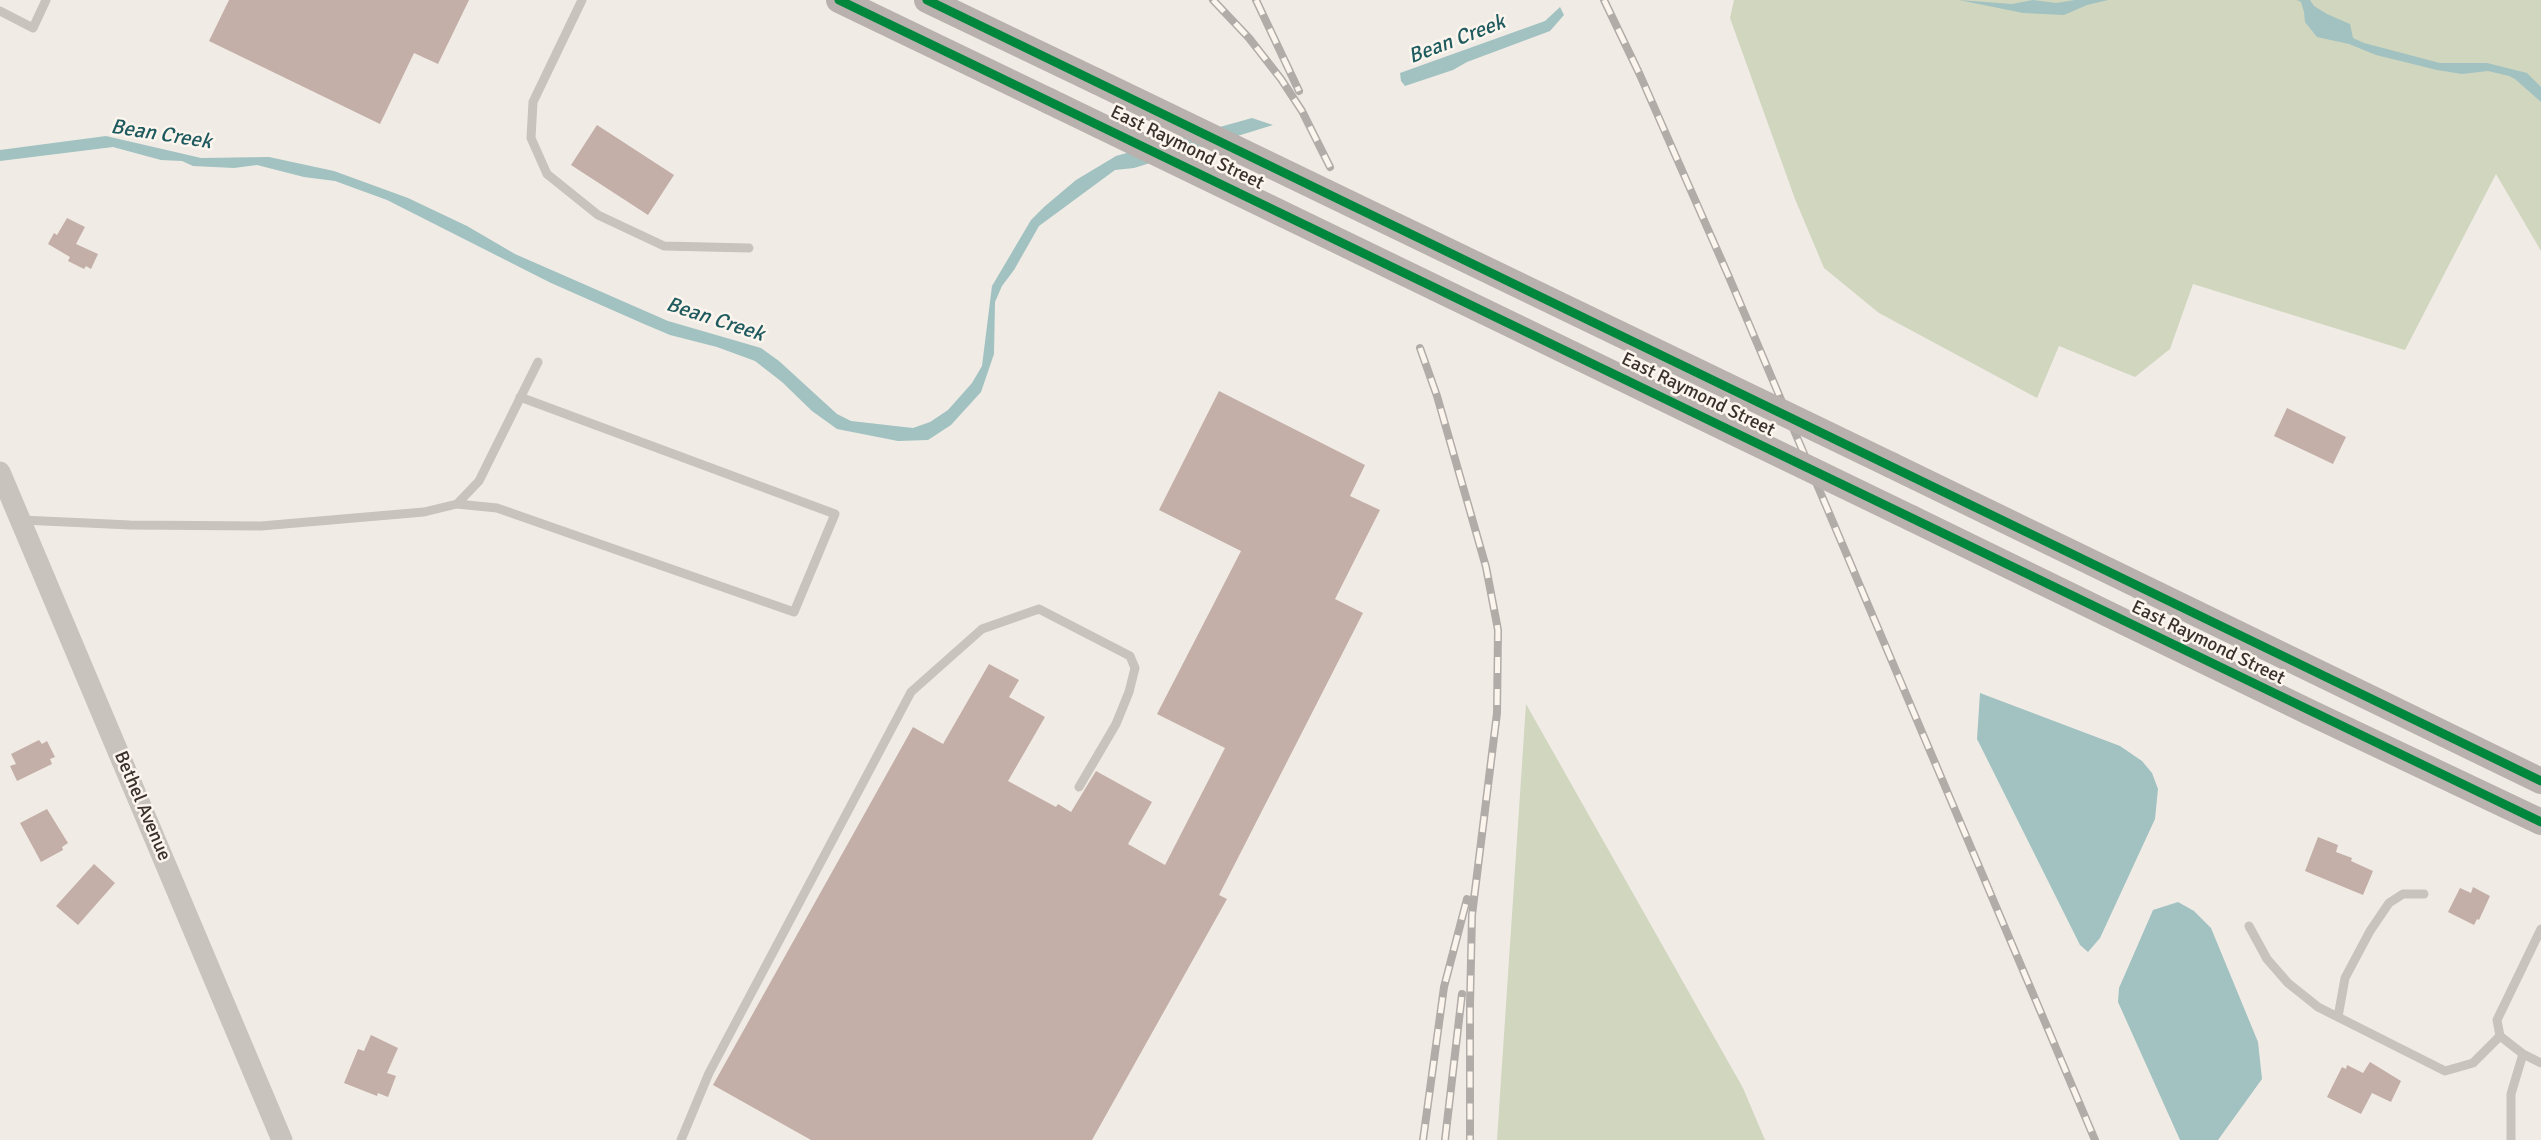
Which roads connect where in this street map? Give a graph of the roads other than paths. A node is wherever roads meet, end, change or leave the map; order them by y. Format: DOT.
graph roads {
  1 [pos="46,0"];
  2 [pos="582,0"];
  3 [pos="839,0"];
  4 [pos="927,0"];
  5 [pos="0,11"];
  6 [pos="749,248"];
  7 [pos="538,362"];
  8 [pos="520,397"];
  9 [pos="0,472"];
  10 [pos="457,504"];
  11 [pos="21,520"];
  12 [pos="2541,781"];
  13 [pos="1079,787"];
  14 [pos="2541,822"];
  15 [pos="2424,894"];
  16 [pos="2249,926"];
  17 [pos="2541,929"];
  18 [pos="2337,1017"];
  19 [pos="2500,1036"];
  20 [pos="2523,1054"];
  21 [pos="2541,1063"];
  22 [pos="282,1140"];
  23 [pos="681,1140"];
  24 [pos="2511,1140"];
  1 -- 5 [label="lane"];
  2 -- 6 [label="lane"];
  3 -- 14 [label="main road, East Raymond Street, bridge"];
  4 -- 12 [label="main road, East Raymond Street, bridge"];
  7 -- 8 [label="lane"];
  8 -- 10 [label="lane"];
  8 -- 10 [label="lane"];
  9 -- 11 [label="street, Bethel Avenue"];
  10 -- 11 [label="lane"];
  11 -- 22 [label="street, Bethel Avenue"];
  13 -- 23 [label="lane"];
  15 -- 18 [label="lane"];
  16 -- 18 [label="lane"];
  17 -- 19 [label="lane"];
  18 -- 19 [label="lane"];
  19 -- 20 [label="lane"];
  20 -- 21 [label="lane"];
  20 -- 24 [label="lane"];
}
